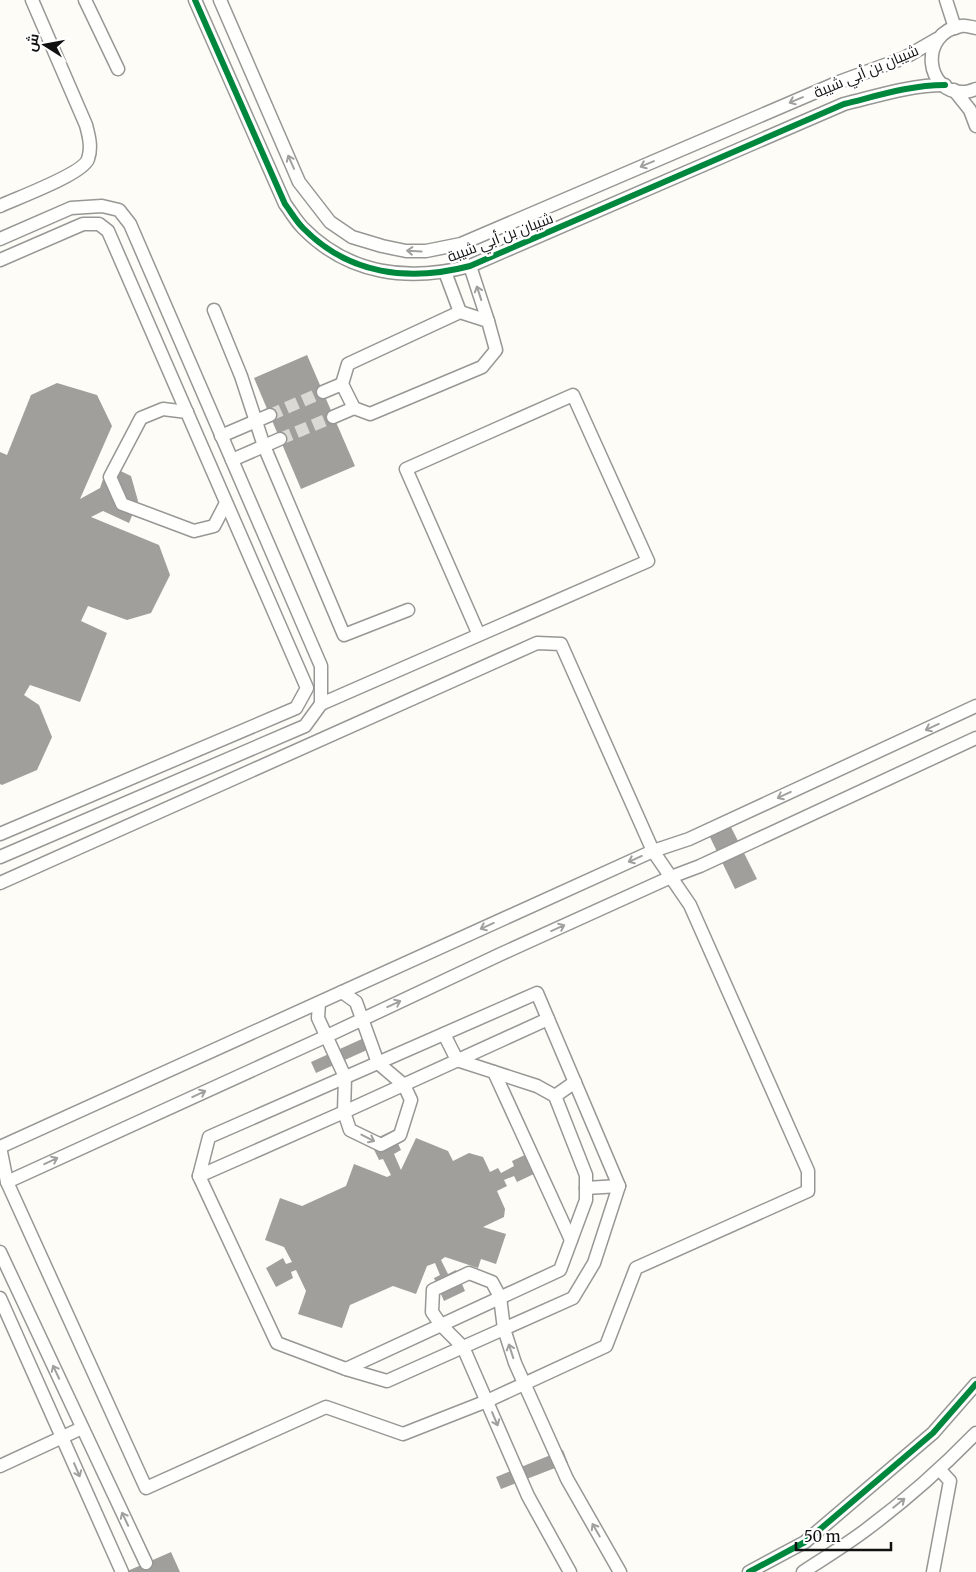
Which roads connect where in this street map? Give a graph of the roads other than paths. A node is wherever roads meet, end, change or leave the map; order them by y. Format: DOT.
graph roads {
  1 [pos="32,0"];
  2 [pos="85,0"];
  3 [pos="195,0"];
  4 [pos="220,0"];
  5 [pos="946,0"];
  6 [pos="955,28"];
  7 [pos="973,28"];
  8 [pos="937,39"];
  9 [pos="118,69"];
  10 [pos="949,88"];
  11 [pos="976,89"];
  12 [pos="976,126"];
  13 [pos="0,206"];
  14 [pos="0,239"];
  15 [pos="0,260"];
  16 [pos="470,266"];
  17 [pos="445,272"];
  18 [pos="214,310"];
  19 [pos="460,312"];
  20 [pos="488,321"];
  21 [pos="342,384"];
  22 [pos="323,392"];
  23 [pos="354,408"];
  24 [pos="187,412"];
  25 [pos="270,415"];
  26 [pos="333,416"];
  27 [pos="256,421"];
  28 [pos="221,436"];
  29 [pos="280,439"];
  30 [pos="264,446"];
  31 [pos="232,460"];
  32 [pos="226,503"];
  33 [pos="408,610"];
  34 [pos="479,635"];
  35 [pos="322,704"];
  36 [pos="976,706"];
  37 [pos="976,738"];
  38 [pos="0,834"];
  39 [pos="653,851"];
  40 [pos="0,857"];
  41 [pos="671,877"];
  42 [pos="0,883"];
  43 [pos="342,992"];
  44 [pos="319,1003"];
  45 [pos="363,1018"];
  46 [pos="548,1019"];
  47 [pos="444,1034"];
  48 [pos="327,1036"];
  49 [pos="457,1060"];
  50 [pos="378,1063"];
  51 [pos="494,1072"];
  52 [pos="345,1077"];
  53 [pos="575,1082"];
  54 [pos="404,1085"];
  55 [pos="555,1096"];
  56 [pos="344,1112"];
  57 [pos="0,1147"];
  58 [pos="199,1176"];
  59 [pos="7,1182"];
  60 [pos="619,1186"];
  61 [pos="586,1188"];
  62 [pos="571,1240"];
  63 [pos="0,1252"];
  64 [pos="500,1297"];
  65 [pos="0,1298"];
  66 [pos="441,1325"];
  67 [pos="504,1329"];
  68 [pos="463,1347"];
  69 [pos="346,1369"];
  70 [pos="524,1384"];
  71 [pos="976,1384"];
  72 [pos="487,1400"];
  73 [pos="82,1428"];
  74 [pos="976,1433"];
  75 [pos="63,1437"];
  76 [pos="0,1466"];
  77 [pos="940,1470"];
  78 [pos="146,1563"];
  79 [pos="122,1572"];
  80 [pos="570,1572"];
  81 [pos="620,1572"];
  82 [pos="750,1572"];
  83 [pos="802,1572"];
  84 [pos="933,1572"];
  1 -- 13 [label="street"];
  2 -- 9 [label="street"];
  3 -- 17 [label="street, شيبان بن أبي شيبة"];
  8 -- 4 [label="street, شيبان بن أبي شيبة, one-way"];
  5 -- 6 [label="street"];
  6 -- 7 [label="street"];
  6 -- 8 [label="street, شيبان بن أبي شيبة"];
  8 -- 10 [label="street"];
  10 -- 11 [label="street, شيبان بن أبي شيبة"];
  10 -- 12 [label="street"];
  10 -- 16 [label="street, شيبان بن أبي شيبة"];
  14 -- 28 [label="street"];
  15 -- 24 [label="street"];
  16 -- 17 [label="street, شيبان بن أبي شيبة"];
  20 -- 16 [label="street, one-way"];
  17 -- 19 [label="street"];
  18 -- 27 [label="street"];
  19 -- 20 [label="street"];
  19 -- 21 [label="street"];
  20 -- 23 [label="street"];
  21 -- 22 [label="street"];
  21 -- 23 [label="street"];
  23 -- 26 [label="street"];
  24 -- 32 [label="street"];
  24 -- 32 [label="street"];
  25 -- 27 [label="street"];
  27 -- 28 [label="street"];
  27 -- 30 [label="street"];
  28 -- 31 [label="street"];
  29 -- 30 [label="street"];
  30 -- 31 [label="street"];
  30 -- 33 [label="street"];
  31 -- 35 [label="street"];
  32 -- 38 [label="street"];
  34 -- 34 [label="street"];
  34 -- 35 [label="street"];
  35 -- 40 [label="street"];
  36 -- 39 [label="street, one-way"];
  37 -- 41 [label="street"];
  39 -- 41 [label="street"];
  39 -- 42 [label="street"];
  39 -- 43 [label="street, one-way"];
  45 -- 41 [label="street, one-way"];
  41 -- 70 [label="street"];
  43 -- 44 [label="street"];
  43 -- 45 [label="street"];
  44 -- 48 [label="street"];
  44 -- 57 [label="street"];
  45 -- 48 [label="street"];
  45 -- 50 [label="street"];
  46 -- 47 [label="street"];
  46 -- 49 [label="street"];
  46 -- 53 [label="street"];
  47 -- 49 [label="street"];
  47 -- 50 [label="street"];
  48 -- 52 [label="street"];
  59 -- 48 [label="street, one-way"];
  49 -- 51 [label="street"];
  49 -- 54 [label="street"];
  50 -- 52 [label="street"];
  50 -- 54 [label="street"];
  51 -- 55 [label="street"];
  51 -- 62 [label="street"];
  52 -- 56 [label="street"];
  52 -- 58 [label="street"];
  53 -- 55 [label="street"];
  53 -- 60 [label="street"];
  54 -- 56 [label="street"];
  56 -- 54 [label="street, one-way"];
  55 -- 61 [label="street"];
  56 -- 58 [label="street"];
  57 -- 59 [label="street"];
  58 -- 69 [label="street"];
  59 -- 72 [label="street"];
  60 -- 61 [label="street"];
  60 -- 67 [label="street"];
  61 -- 62 [label="street"];
  62 -- 64 [label="street"];
  73 -- 63 [label="street, one-way"];
  64 -- 66 [label="street"];
  64 -- 66 [label="street"];
  64 -- 67 [label="street"];
  65 -- 75 [label="street"];
  66 -- 68 [label="street"];
  66 -- 69 [label="street"];
  67 -- 68 [label="street"];
  70 -- 67 [label="street, one-way"];
  68 -- 69 [label="street"];
  68 -- 72 [label="street"];
  70 -- 72 [label="street"];
  81 -- 70 [label="street, one-way"];
  71 -- 82 [label="street"];
  72 -- 80 [label="street, one-way"];
  73 -- 75 [label="street"];
  78 -- 73 [label="street, one-way"];
  74 -- 77 [label="street"];
  75 -- 76 [label="street"];
  75 -- 79 [label="street, one-way"];
  83 -- 77 [label="street, one-way"];
  77 -- 84 [label="street"];
}
